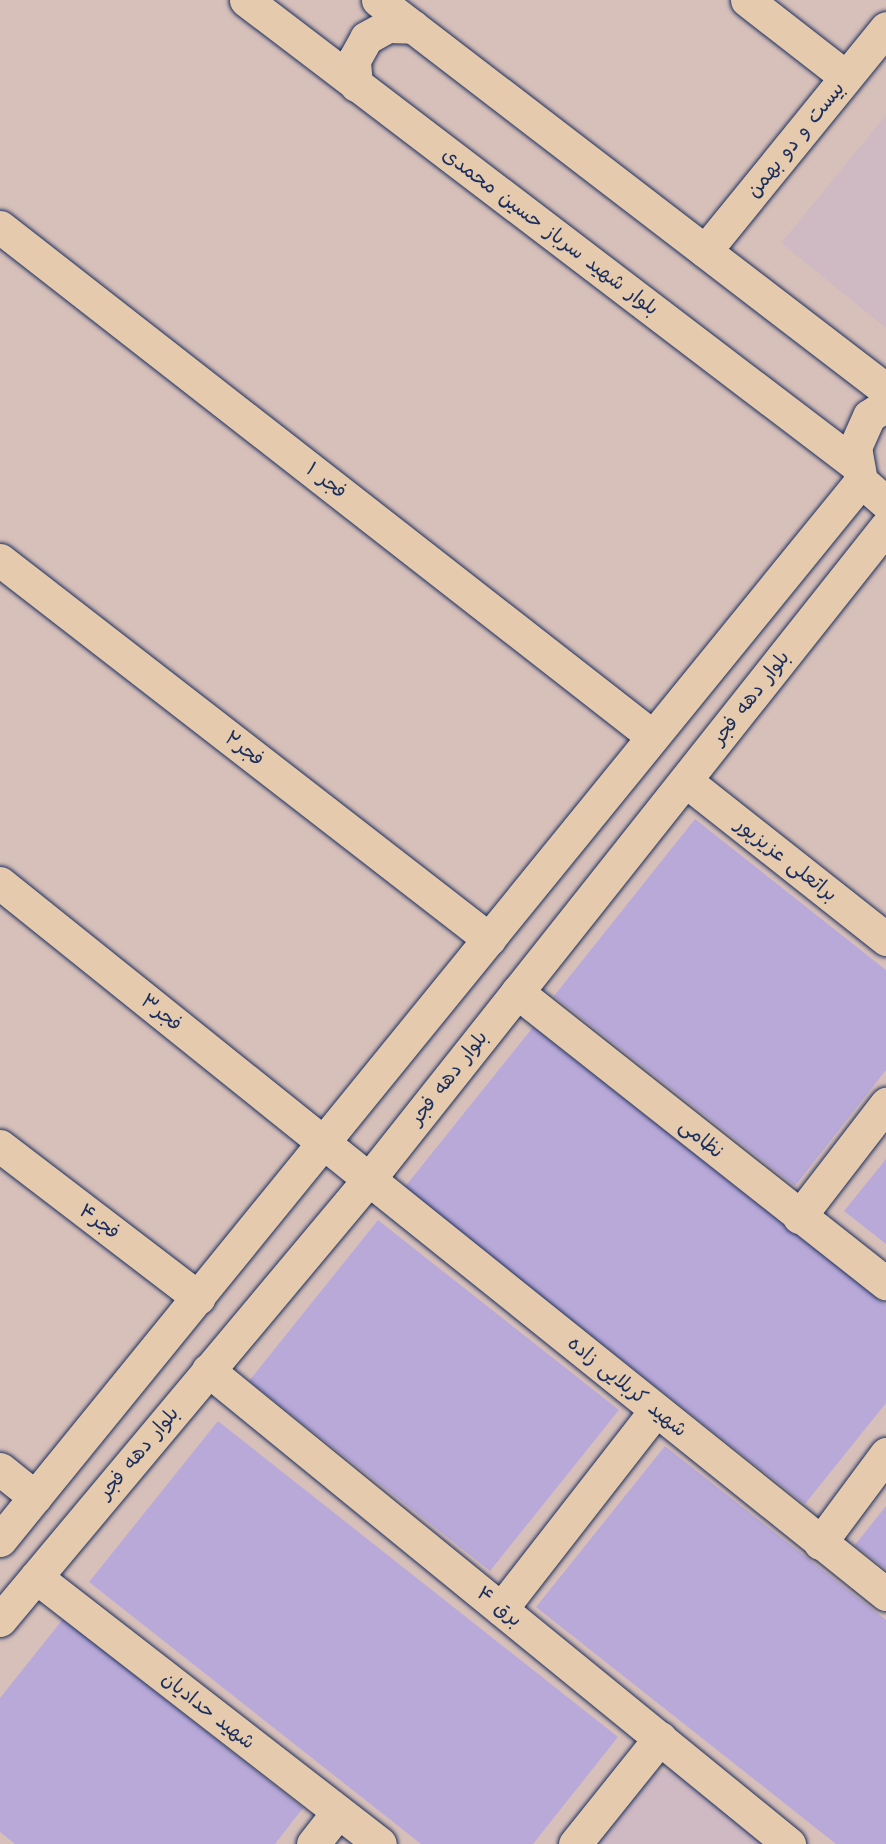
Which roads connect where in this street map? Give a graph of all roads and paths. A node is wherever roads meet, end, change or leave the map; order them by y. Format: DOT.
graph roads {
  1 [pos="246,0"];
  2 [pos="378,0"];
  3 [pos="747,0"];
  4 [pos="413,27"];
  5 [pos="886,28"];
  6 [pos="846,77"];
  7 [pos="356,85"];
  8 [pos="0,227"];
  9 [pos="705,251"];
  10 [pos="886,390"];
  11 [pos="886,405"];
  12 [pos="858,472"];
  13 [pos="886,503"];
  14 [pos="886,526"];
  15 [pos="0,560"];
  16 [pos="651,735"];
  17 [pos="686,781"];
  18 [pos="0,883"];
  19 [pos="489,939"];
  20 [pos="886,939"];
  21 [pos="517,992"];
  22 [pos="886,1104"];
  23 [pos="323,1144"];
  24 [pos="0,1146"];
  25 [pos="369,1179"];
  26 [pos="799,1216"];
  27 [pos="886,1283"];
  28 [pos="199,1298"];
  29 [pos="208,1370"];
  30 [pos="656,1410"];
  31 [pos="886,1454"];
  32 [pos="0,1469"];
  33 [pos="35,1497"];
  34 [pos="0,1540"];
  35 [pos="820,1543"];
  36 [pos="36,1577"];
  37 [pos="886,1594"];
  38 [pos="501,1609"];
  39 [pos="0,1620"];
  40 [pos="660,1738"];
  41 [pos="338,1812"];
  42 [pos="313,1844"];
  43 [pos="380,1844"];
  44 [pos="575,1844"];
  45 [pos="789,1844"];
  1 -- 7 [label="street, بلوار شهید سرباز حسین محمدی"];
  2 -- 4 [label="street"];
  3 -- 6 [label="street"];
  4 -- 7 [label="street"];
  4 -- 9 [label="street"];
  5 -- 6 [label="street, بیست و دو بهمن"];
  6 -- 9 [label="street, بیست و دو بهمن"];
  7 -- 12 [label="street, بلوار شهید سرباز حسین محمدی"];
  8 -- 16 [label="street, فجر ۱"];
  9 -- 10 [label="street"];
  11 -- 12 [label="street"];
  12 -- 13 [label="street, بلوار شهید سرباز حسین محمدی"];
  12 -- 16 [label="street"];
  14 -- 17 [label="street, بلوار دهه فجر"];
  15 -- 19 [label="street, فجر۲"];
  16 -- 19 [label="street"];
  17 -- 20 [label="street, براتعلی عزیزپور"];
  17 -- 21 [label="street, بلوار دهه فجر"];
  18 -- 23 [label="street, فجر۳"];
  19 -- 23 [label="street"];
  21 -- 25 [label="street, بلوار دهه فجر"];
  21 -- 26 [label="street, نظامی"];
  22 -- 26 [label="street"];
  23 -- 25 [label="street, فجر۳"];
  23 -- 28 [label="street"];
  24 -- 28 [label="street, فجر۴"];
  25 -- 29 [label="street, بلوار دهه فجر"];
  25 -- 30 [label="street, شهید کربلایی زاده"];
  26 -- 27 [label="street, نظامی"];
  28 -- 33 [label="street"];
  29 -- 36 [label="street, بلوار دهه فجر"];
  29 -- 38 [label="street, برق ۴"];
  30 -- 35 [label="street, شهید کربلایی زاده"];
  30 -- 38 [label="street"];
  31 -- 35 [label="street"];
  32 -- 33 [label="street"];
  33 -- 34 [label="street"];
  35 -- 37 [label="street, شهید کربلایی زاده"];
  36 -- 39 [label="street, بلوار دهه فجر"];
  36 -- 41 [label="street, شهید حدادیان"];
  38 -- 40 [label="street, برق ۴"];
  40 -- 44 [label="street"];
  40 -- 45 [label="street, برق ۴"];
  41 -- 42 [label="street"];
  41 -- 43 [label="street, شهید حدادیان"];
}
